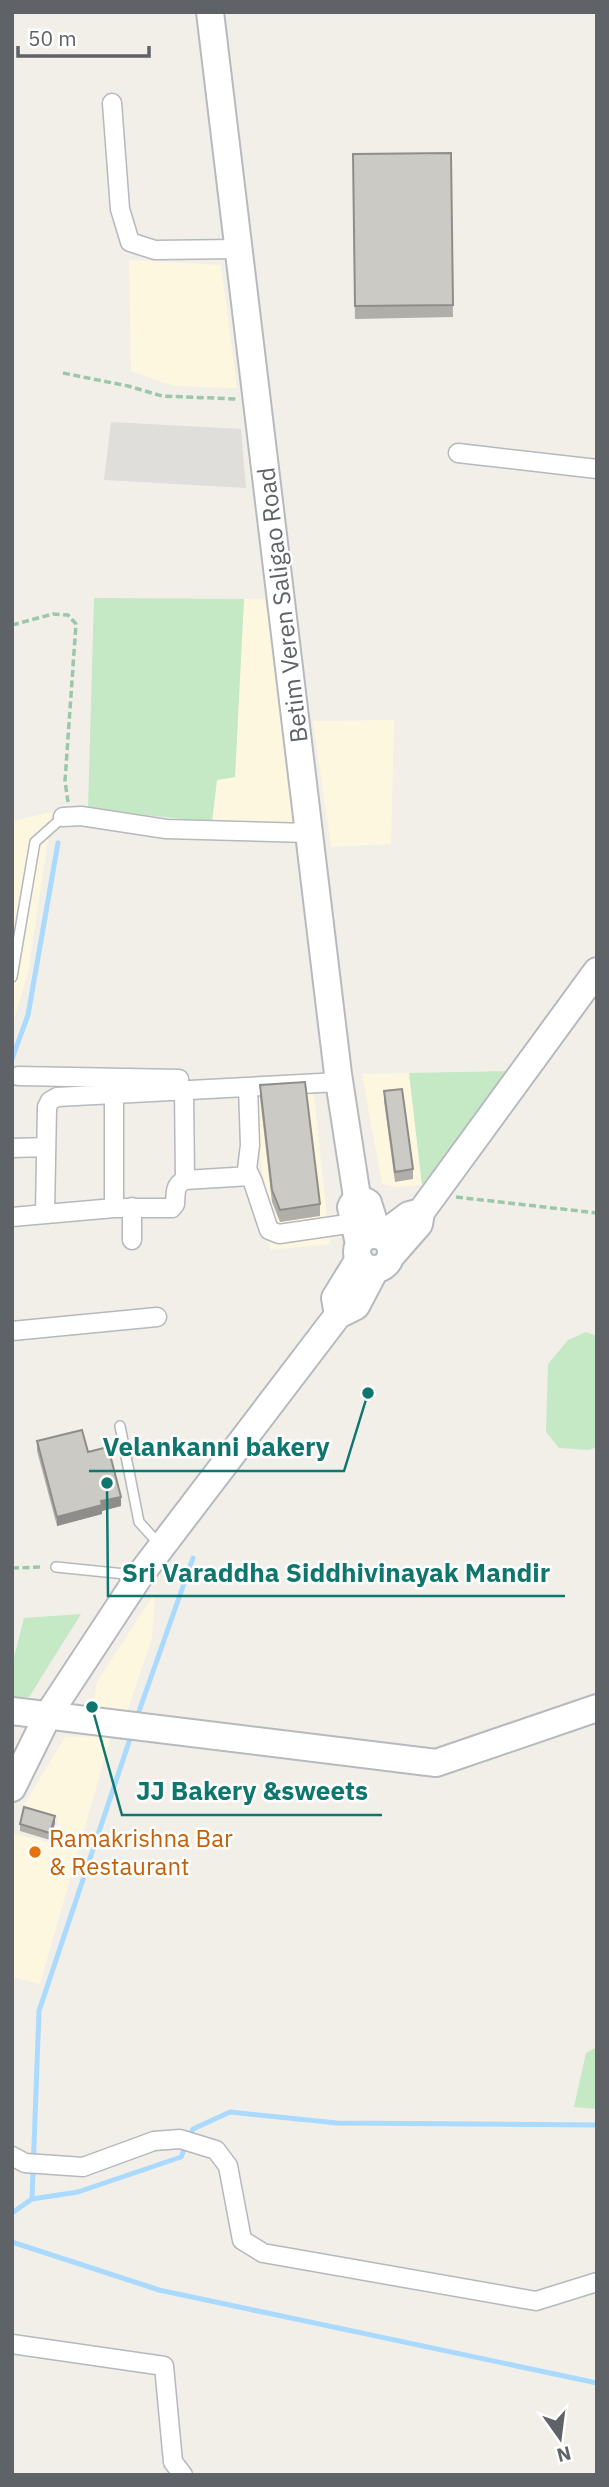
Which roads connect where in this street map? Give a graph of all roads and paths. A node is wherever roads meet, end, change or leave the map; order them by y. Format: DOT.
graph roads {
  1 [pos="210,12"];
  2 [pos="112,103"];
  3 [pos="239,249"];
  4 [pos="63,373"];
  5 [pos="257,400"];
  6 [pos="458,453"];
  7 [pos="597,469"];
  8 [pos="12,625"];
  9 [pos="63,817"];
  10 [pos="309,833"];
  11 [pos="597,971"];
  12 [pos="12,978"];
  13 [pos="18,1076"];
  14 [pos="339,1078"];
  15 [pos="248,1087"];
  16 [pos="184,1090"];
  17 [pos="114,1094"];
  18 [pos="46,1147"];
  19 [pos="12,1148"];
  20 [pos="250,1177"];
  21 [pos="185,1180"];
  22 [pos="428,1203"];
  23 [pos="123,1208"];
  24 [pos="45,1213"];
  25 [pos="597,1213"];
  26 [pos="12,1217"];
  27 [pos="132,1240"];
  28 [pos="369,1240"];
  29 [pos="157,1317"];
  30 [pos="12,1331"];
  31 [pos="120,1426"];
  32 [pos="162,1547"];
  33 [pos="12,1567"];
  34 [pos="56,1567"];
  35 [pos="140,1575"];
  36 [pos="597,1708"];
  37 [pos="12,1711"];
  38 [pos="48,1715"];
  39 [pos="12,1788"];
  40 [pos="12,2156"];
  41 [pos="597,2282"];
  42 [pos="12,2344"];
  43 [pos="183,2475"];
  1 -- 3 [label="main road, Betim Veren Saligao Road"];
  2 -- 3 [label="street"];
  3 -- 5 [label="main road, Betim Veren Saligao Road"];
  4 -- 5 [label="path"];
  5 -- 10 [label="main road, Betim Veren Saligao Road"];
  6 -- 7 [label="street"];
  8 -- 9 [label="path"];
  9 -- 10 [label="street"];
  9 -- 12 [label="lane"];
  10 -- 14 [label="main road, Betim Veren Saligao Road"];
  11 -- 22 [label="main road"];
  13 -- 14 [label="street"];
  14 -- 15 [label="street"];
  14 -- 28 [label="main road, Betim Veren Saligao Road"];
  15 -- 16 [label="street"];
  15 -- 20 [label="street"];
  16 -- 17 [label="street"];
  16 -- 21 [label="street"];
  17 -- 18 [label="street"];
  17 -- 23 [label="street"];
  18 -- 19 [label="street"];
  18 -- 24 [label="street"];
  20 -- 21 [label="street"];
  20 -- 28 [label="street"];
  21 -- 23 [label="street"];
  22 -- 25 [label="path"];
  22 -- 28 [label="main road"];
  23 -- 24 [label="street"];
  23 -- 27 [label="street"];
  24 -- 26 [label="street"];
  28 -- 32 [label="main road"];
  29 -- 30 [label="street"];
  31 -- 32 [label="lane"];
  32 -- 35 [label="main road"];
  33 -- 34 [label="path"];
  34 -- 35 [label="lane"];
  35 -- 38 [label="main road"];
  36 -- 38 [label="main road"];
  37 -- 38 [label="main road"];
  38 -- 39 [label="main road"];
  40 -- 41 [label="street"];
  42 -- 43 [label="street"];
}
